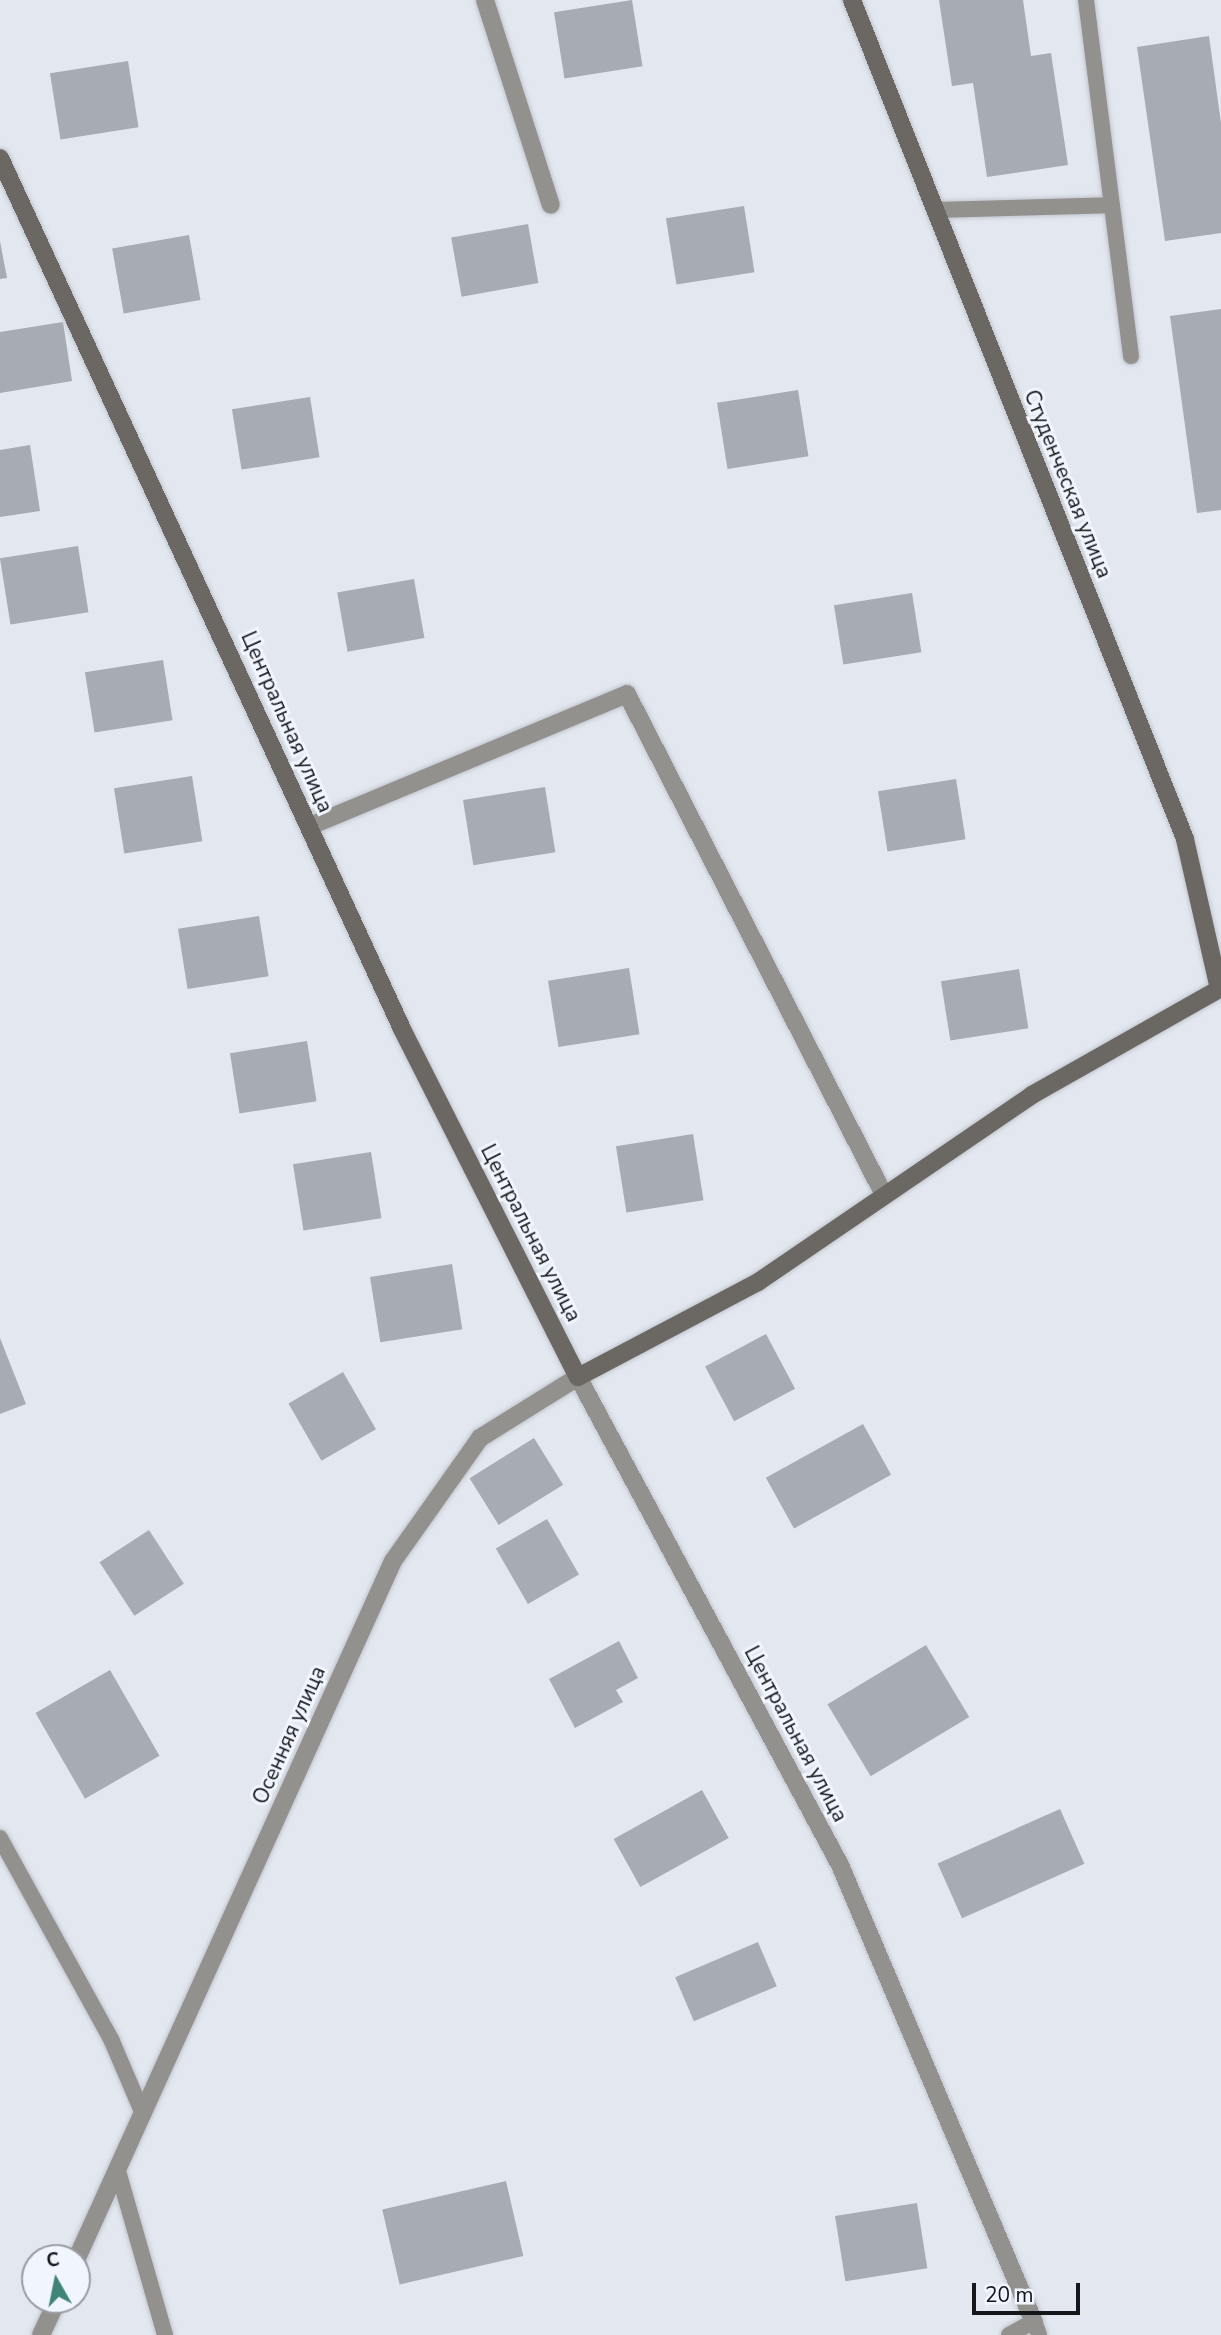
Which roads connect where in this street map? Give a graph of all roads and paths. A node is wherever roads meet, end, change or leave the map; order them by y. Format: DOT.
graph roads {
  1 [pos="485,0"];
  2 [pos="852,0"];
  3 [pos="1086,0"];
  4 [pos="0,159"];
  5 [pos="551,205"];
  6 [pos="1110,205"];
  7 [pos="935,211"];
  8 [pos="1131,356"];
  9 [pos="310,827"];
  10 [pos="1220,990"];
  11 [pos="883,1194"];
  12 [pos="578,1377"];
  13 [pos="0,1838"];
  14 [pos="143,2114"];
  15 [pos="118,2171"];
  16 [pos="84,2244"];
  17 [pos="51,2314"];
  18 [pos="1037,2328"];
  19 [pos="41,2335"];
  20 [pos="165,2335"];
  21 [pos="1009,2335"];
  1 -- 5 [label="street"];
  2 -- 7 [label="street, Студенческая улица"];
  3 -- 6 [label="lane"];
  4 -- 9 [label="street, Центральная улица"];
  6 -- 7 [label="lane"];
  6 -- 8 [label="lane"];
  7 -- 10 [label="street, Студенческая улица"];
  9 -- 11 [label="street"];
  9 -- 12 [label="street, Центральная улица"];
  10 -- 11 [label="street"];
  11 -- 12 [label="street"];
  12 -- 14 [label="street, Осенняя улица"];
  12 -- 18 [label="street, Центральная улица"];
  13 -- 14 [label="lane"];
  14 -- 15 [label="street, Осенняя улица"];
  15 -- 16 [label="street, Осенняя улица"];
  15 -- 20 [label="lane"];
  17 -- 19 [label="street"];
  18 -- 21 [label="lane"];
}
